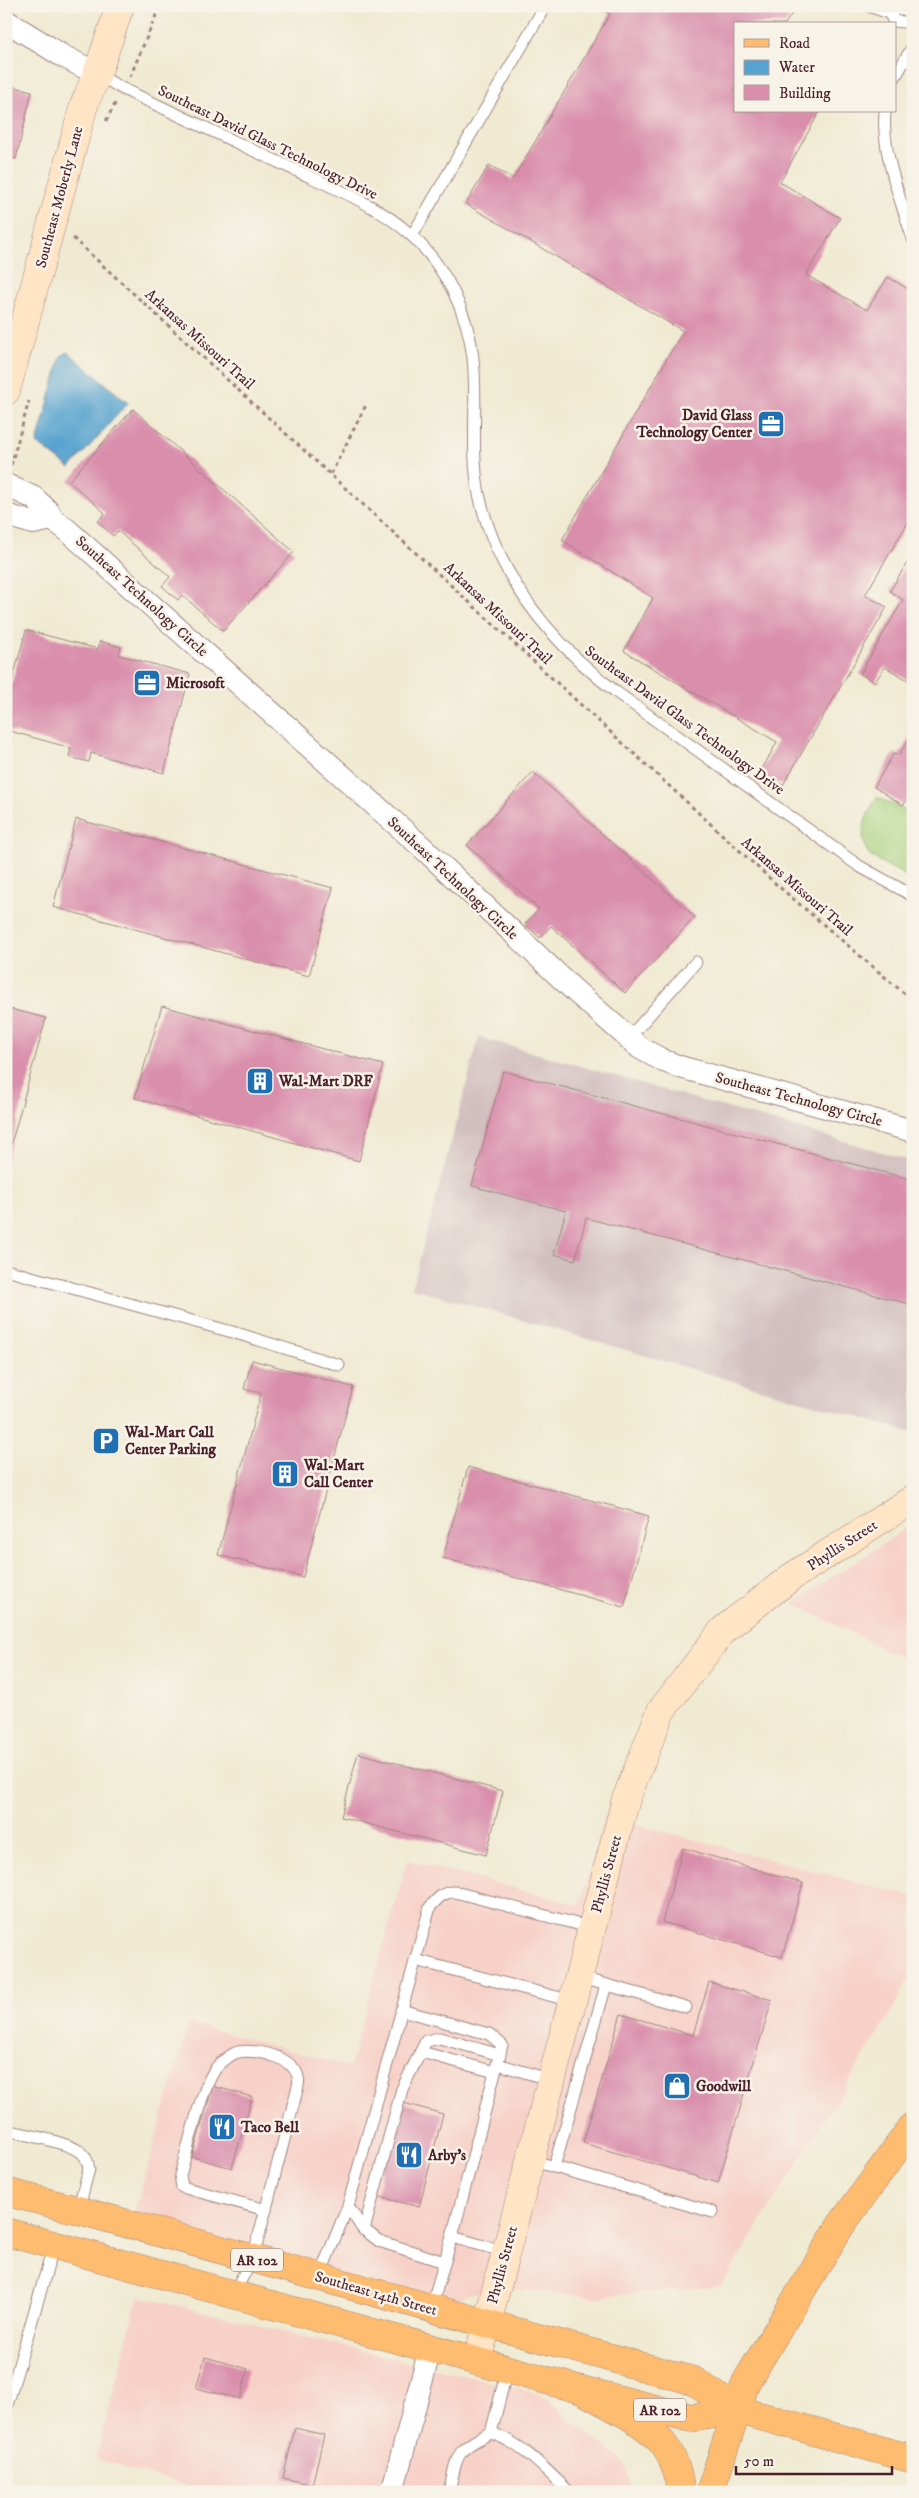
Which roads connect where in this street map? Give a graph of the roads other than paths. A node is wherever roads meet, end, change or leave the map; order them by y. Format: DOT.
graph roads {
  1 [pos="120,6"];
  2 [pos="545,6"];
  3 [pos="869,6"];
  4 [pos="913,11"];
  5 [pos="888,13"];
  6 [pos="6,21"];
  7 [pos="913,22"];
  8 [pos="913,46"];
  9 [pos="97,74"];
  10 [pos="896,75"];
  11 [pos="885,112"];
  12 [pos="412,236"];
  13 [pos="913,239"];
  14 [pos="8,376"];
  15 [pos="6,485"];
  16 [pos="6,515"];
  17 [pos="52,520"];
  18 [pos="913,896"];
  19 [pos="696,962"];
  20 [pos="628,1039"];
  21 [pos="913,1131"];
  22 [pos="6,1270"];
  23 [pos="339,1365"];
  24 [pos="913,1499"];
  25 [pos="592,1928"];
  26 [pos="415,1960"];
  27 [pos="606,1985"];
  28 [pos="575,1989"];
  29 [pos="686,2007"];
  30 [pos="401,2010"];
  31 [pos="421,2052"];
  32 [pos="498,2064"];
  33 [pos="551,2080"];
  34 [pos="913,2126"];
  35 [pos="6,2130"];
  36 [pos="542,2164"];
  37 [pos="6,2192"];
  38 [pos="348,2206"];
  39 [pos="78,2210"];
  40 [pos="266,2210"];
  41 [pos="713,2212"];
  42 [pos="364,2230"];
  43 [pos="6,2232"];
  44 [pos="452,2237"];
  45 [pos="54,2245"];
  46 [pos="506,2252"];
  47 [pos="253,2258"];
  48 [pos="444,2262"];
  49 [pos="319,2277"];
  50 [pos="233,2294"];
  51 [pos="431,2308"];
  52 [pos="487,2323"];
  53 [pos="430,2349"];
  54 [pos="476,2361"];
  55 [pos="507,2370"];
  56 [pos="582,2390"];
  57 [pos="6,2410"];
  58 [pos="738,2410"];
  59 [pos="491,2433"];
  60 [pos="913,2459"];
  61 [pos="392,2492"];
  62 [pos="449,2492"];
  63 [pos="569,2492"];
  64 [pos="680,2492"];
  65 [pos="710,2492"];
  1 -- 9 [label="street, Southeast Moberly Lane"];
  2 -- 12 [label="lane"];
  3 -- 5 [label="lane"];
  4 -- 5 [label="lane"];
  5 -- 7 [label="lane"];
  6 -- 9 [label="street"];
  8 -- 10 [label="lane"];
  9 -- 12 [label="lane, Southeast David Glass Technology Drive"];
  9 -- 14 [label="street, Southeast Moberly Lane"];
  11 -- 13 [label="lane"];
  12 -- 18 [label="lane, Southeast David Glass Technology Drive"];
  15 -- 17 [label="street, Southeast Technology Circle"];
  16 -- 17 [label="street"];
  17 -- 20 [label="street, Southeast Technology Circle"];
  19 -- 20 [label="lane"];
  20 -- 21 [label="street, Southeast Technology Circle"];
  22 -- 23 [label="lane"];
  24 -- 25 [label="street, Phyllis Street"];
  25 -- 26 [label="lane"];
  25 -- 28 [label="street, Phyllis Street"];
  26 -- 28 [label="lane"];
  26 -- 30 [label="lane"];
  27 -- 28 [label="lane"];
  27 -- 29 [label="lane"];
  27 -- 36 [label="lane"];
  28 -- 33 [label="street, Phyllis Street"];
  30 -- 32 [label="lane"];
  30 -- 38 [label="lane"];
  31 -- 32 [label="lane"];
  31 -- 32 [label="lane"];
  31 -- 42 [label="lane"];
  32 -- 33 [label="lane"];
  32 -- 44 [label="lane"];
  33 -- 36 [label="street, Phyllis Street"];
  34 -- 58 [label="main road"];
  35 -- 39 [label="lane"];
  36 -- 41 [label="lane"];
  36 -- 46 [label="street, Phyllis Street"];
  37 -- 39 [label="main road, Southeast 14th Street / AR 102"];
  38 -- 42 [label="lane"];
  38 -- 49 [label="lane"];
  39 -- 47 [label="main road, Southeast 14th Street / AR 102"];
  40 -- 40 [label="lane"];
  40 -- 47 [label="lane"];
  42 -- 48 [label="lane"];
  43 -- 45 [label="main road, Southeast 14th Street / AR 102"];
  44 -- 46 [label="lane"];
  44 -- 48 [label="lane"];
  45 -- 50 [label="main road, Southeast 14th Street / AR 102"];
  45 -- 57 [label="lane"];
  46 -- 52 [label="street, Phyllis Street"];
  47 -- 49 [label="main road, Southeast 14th Street / AR 102"];
  47 -- 50 [label="lane"];
  48 -- 51 [label="lane"];
  49 -- 51 [label="main road, Southeast 14th Street / AR 102"];
  50 -- 53 [label="main road, Southeast 14th Street / AR 102"];
  51 -- 52 [label="main road, Southeast 14th Street / AR 102"];
  52 -- 54 [label="street, Phyllis Street"];
  52 -- 58 [label="main road, Southeast 14th Street / AR 102"];
  53 -- 54 [label="main road, Southeast 14th Street / AR 102"];
  53 -- 61 [label="street"];
  54 -- 55 [label="main road, Southeast 14th Street / AR 102"];
  55 -- 56 [label="main road, Southeast 14th Street / AR 102"];
  55 -- 59 [label="lane"];
  56 -- 58 [label="main road, Southeast 14th Street / AR 102"];
  56 -- 64 [label="main road"];
  58 -- 60 [label="main road, Southeast 14th Street"];
  58 -- 65 [label="main road"];
  59 -- 62 [label="lane"];
  59 -- 63 [label="lane"];
}
